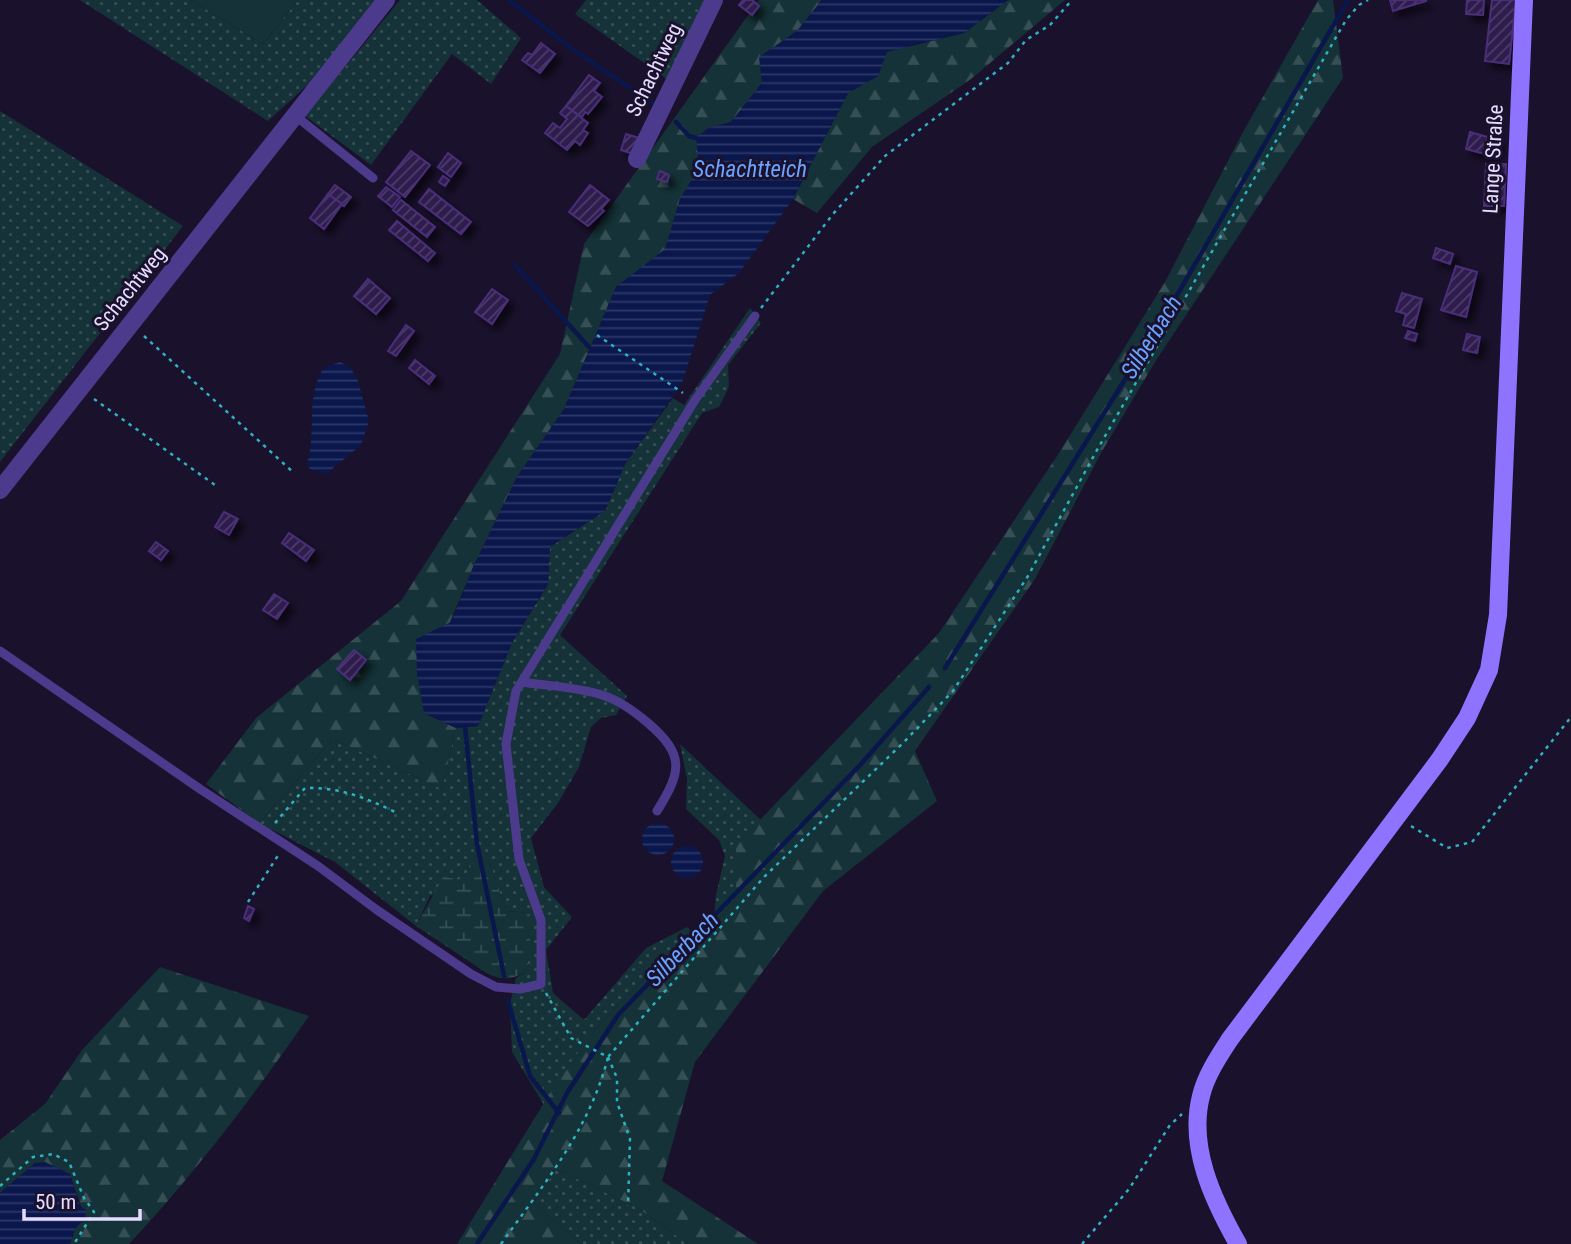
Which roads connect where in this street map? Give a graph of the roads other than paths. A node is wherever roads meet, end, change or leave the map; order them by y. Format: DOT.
graph roads {
  1 [pos="386,0"];
  2 [pos="714,0"];
  3 [pos="1524,0"];
  4 [pos="297,117"];
  5 [pos="636,159"];
  6 [pos="373,178"];
  7 [pos="755,316"];
  8 [pos="740,321"];
  9 [pos="743,333"];
  10 [pos="0,490"];
  11 [pos="0,651"];
  12 [pos="522,682"];
  13 [pos="657,811"];
  14 [pos="1238,1244"];
  1 -- 4 [label="street, Schachtweg"];
  2 -- 5 [label="street, Schachtweg"];
  3 -- 14 [label="street, Lange Straße"];
  4 -- 6 [label="lane"];
  4 -- 10 [label="street, Schachtweg"];
  7 -- 9 [label="lane"];
  8 -- 9 [label="lane"];
  9 -- 12 [label="lane"];
  11 -- 12 [label="lane"];
  12 -- 13 [label="lane"];
}
